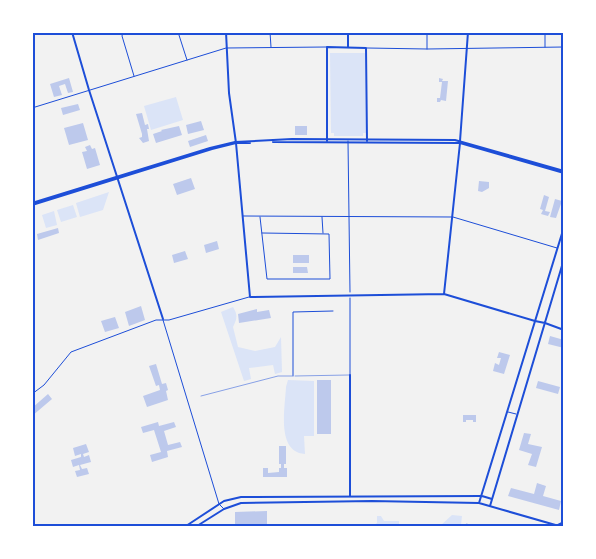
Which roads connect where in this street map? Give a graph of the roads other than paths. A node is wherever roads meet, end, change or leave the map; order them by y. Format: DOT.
graph roads {
  1 [pos="72,32"];
  2 [pos="123,32"];
  3 [pos="178,32"];
  4 [pos="226,32"];
  5 [pos="270,32"];
  6 [pos="348,32"];
  7 [pos="427,32"];
  8 [pos="468,32"];
  9 [pos="545,32"];
  10 [pos="327,47"];
  11 [pos="348,47"];
  12 [pos="545,47"];
  13 [pos="564,47"];
  14 [pos="226,48"];
  15 [pos="270,48"];
  16 [pos="366,48"];
  17 [pos="426,49"];
  18 [pos="468,49"];
  19 [pos="187,60"];
  20 [pos="134,76"];
  21 [pos="89,90"];
  22 [pos="32,108"];
  23 [pos="327,140"];
  24 [pos="367,140"];
  25 [pos="348,141"];
  26 [pos="236,142"];
  27 [pos="460,142"];
  28 [pos="564,172"];
  29 [pos="118,178"];
  30 [pos="32,204"];
  31 [pos="243,216"];
  32 [pos="260,216"];
  33 [pos="322,216"];
  34 [pos="350,216"];
  35 [pos="453,217"];
  36 [pos="564,227"];
  37 [pos="262,233"];
  38 [pos="323,234"];
  39 [pos="557,248"];
  40 [pos="564,259"];
  41 [pos="350,292"];
  42 [pos="444,294"];
  43 [pos="250,297"];
  44 [pos="350,298"];
  45 [pos="333,311"];
  46 [pos="163,320"];
  47 [pos="536,321"];
  48 [pos="545,323"];
  49 [pos="564,330"];
  50 [pos="293,376"];
  51 [pos="350,376"];
  52 [pos="32,394"];
  53 [pos="201,396"];
  54 [pos="508,412"];
  55 [pos="517,414"];
  56 [pos="481,496"];
  57 [pos="350,497"];
  58 [pos="492,499"];
  59 [pos="350,502"];
  60 [pos="479,503"];
  61 [pos="220,504"];
  62 [pos="490,506"];
  63 [pos="224,509"];
  64 [pos="564,522"];
  65 [pos="186,526"];
  66 [pos="197,526"];
  67 [pos="559,526"];
  1 -- 21 [label="street"];
  2 -- 20 [label="street"];
  3 -- 19 [label="street"];
  4 -- 14 [label="street"];
  5 -- 15 [label="street"];
  6 -- 11 [label="street"];
  7 -- 17 [label="street"];
  8 -- 18 [label="street"];
  9 -- 12 [label="street"];
  10 -- 11 [label="street"];
  10 -- 15 [label="street"];
  10 -- 23 [label="street"];
  11 -- 16 [label="street"];
  12 -- 13 [label="street"];
  12 -- 18 [label="street"];
  14 -- 15 [label="street"];
  14 -- 19 [label="street"];
  14 -- 26 [label="street"];
  16 -- 17 [label="street"];
  16 -- 24 [label="street"];
  17 -- 18 [label="street"];
  18 -- 27 [label="street"];
  19 -- 20 [label="street"];
  20 -- 21 [label="street"];
  21 -- 22 [label="street"];
  21 -- 29 [label="street"];
  23 -- 24 [label="street"];
  23 -- 25 [label="street"];
  23 -- 26 [label="street"];
  24 -- 25 [label="street"];
  24 -- 27 [label="street"];
  25 -- 34 [label="street"];
  26 -- 29 [label="street"];
  26 -- 31 [label="street"];
  27 -- 28 [label="street"];
  27 -- 35 [label="street"];
  29 -- 30 [label="street"];
  29 -- 46 [label="street"];
  31 -- 32 [label="street"];
  31 -- 43 [label="street"];
  32 -- 33 [label="street"];
  32 -- 37 [label="street"];
  33 -- 34 [label="street"];
  33 -- 38 [label="street"];
  34 -- 35 [label="street"];
  34 -- 41 [label="street"];
  35 -- 39 [label="street"];
  35 -- 42 [label="street"];
  36 -- 39 [label="street"];
  37 -- 38 [label="street"];
  37 -- 38 [label="street"];
  39 -- 47 [label="street"];
  40 -- 48 [label="street"];
  42 -- 43 [label="street"];
  42 -- 47 [label="street"];
  43 -- 46 [label="street"];
  44 -- 51 [label="street"];
  45 -- 50 [label="street"];
  46 -- 52 [label="street"];
  46 -- 61 [label="street"];
  47 -- 48 [label="street"];
  47 -- 54 [label="street"];
  48 -- 49 [label="street"];
  48 -- 55 [label="street"];
  50 -- 51 [label="lane"];
  50 -- 53 [label="lane"];
  51 -- 57 [label="street"];
  54 -- 55 [label="street"];
  54 -- 56 [label="street"];
  55 -- 58 [label="street"];
  56 -- 57 [label="street"];
  56 -- 58 [label="street"];
  56 -- 60 [label="street"];
  57 -- 59 [label="street"];
  57 -- 61 [label="street"];
  58 -- 62 [label="street"];
  59 -- 60 [label="street"];
  59 -- 63 [label="street"];
  60 -- 62 [label="street"];
  61 -- 63 [label="street"];
  61 -- 65 [label="street"];
  62 -- 67 [label="street"];
  63 -- 66 [label="street"];
  64 -- 67 [label="street"];
}
